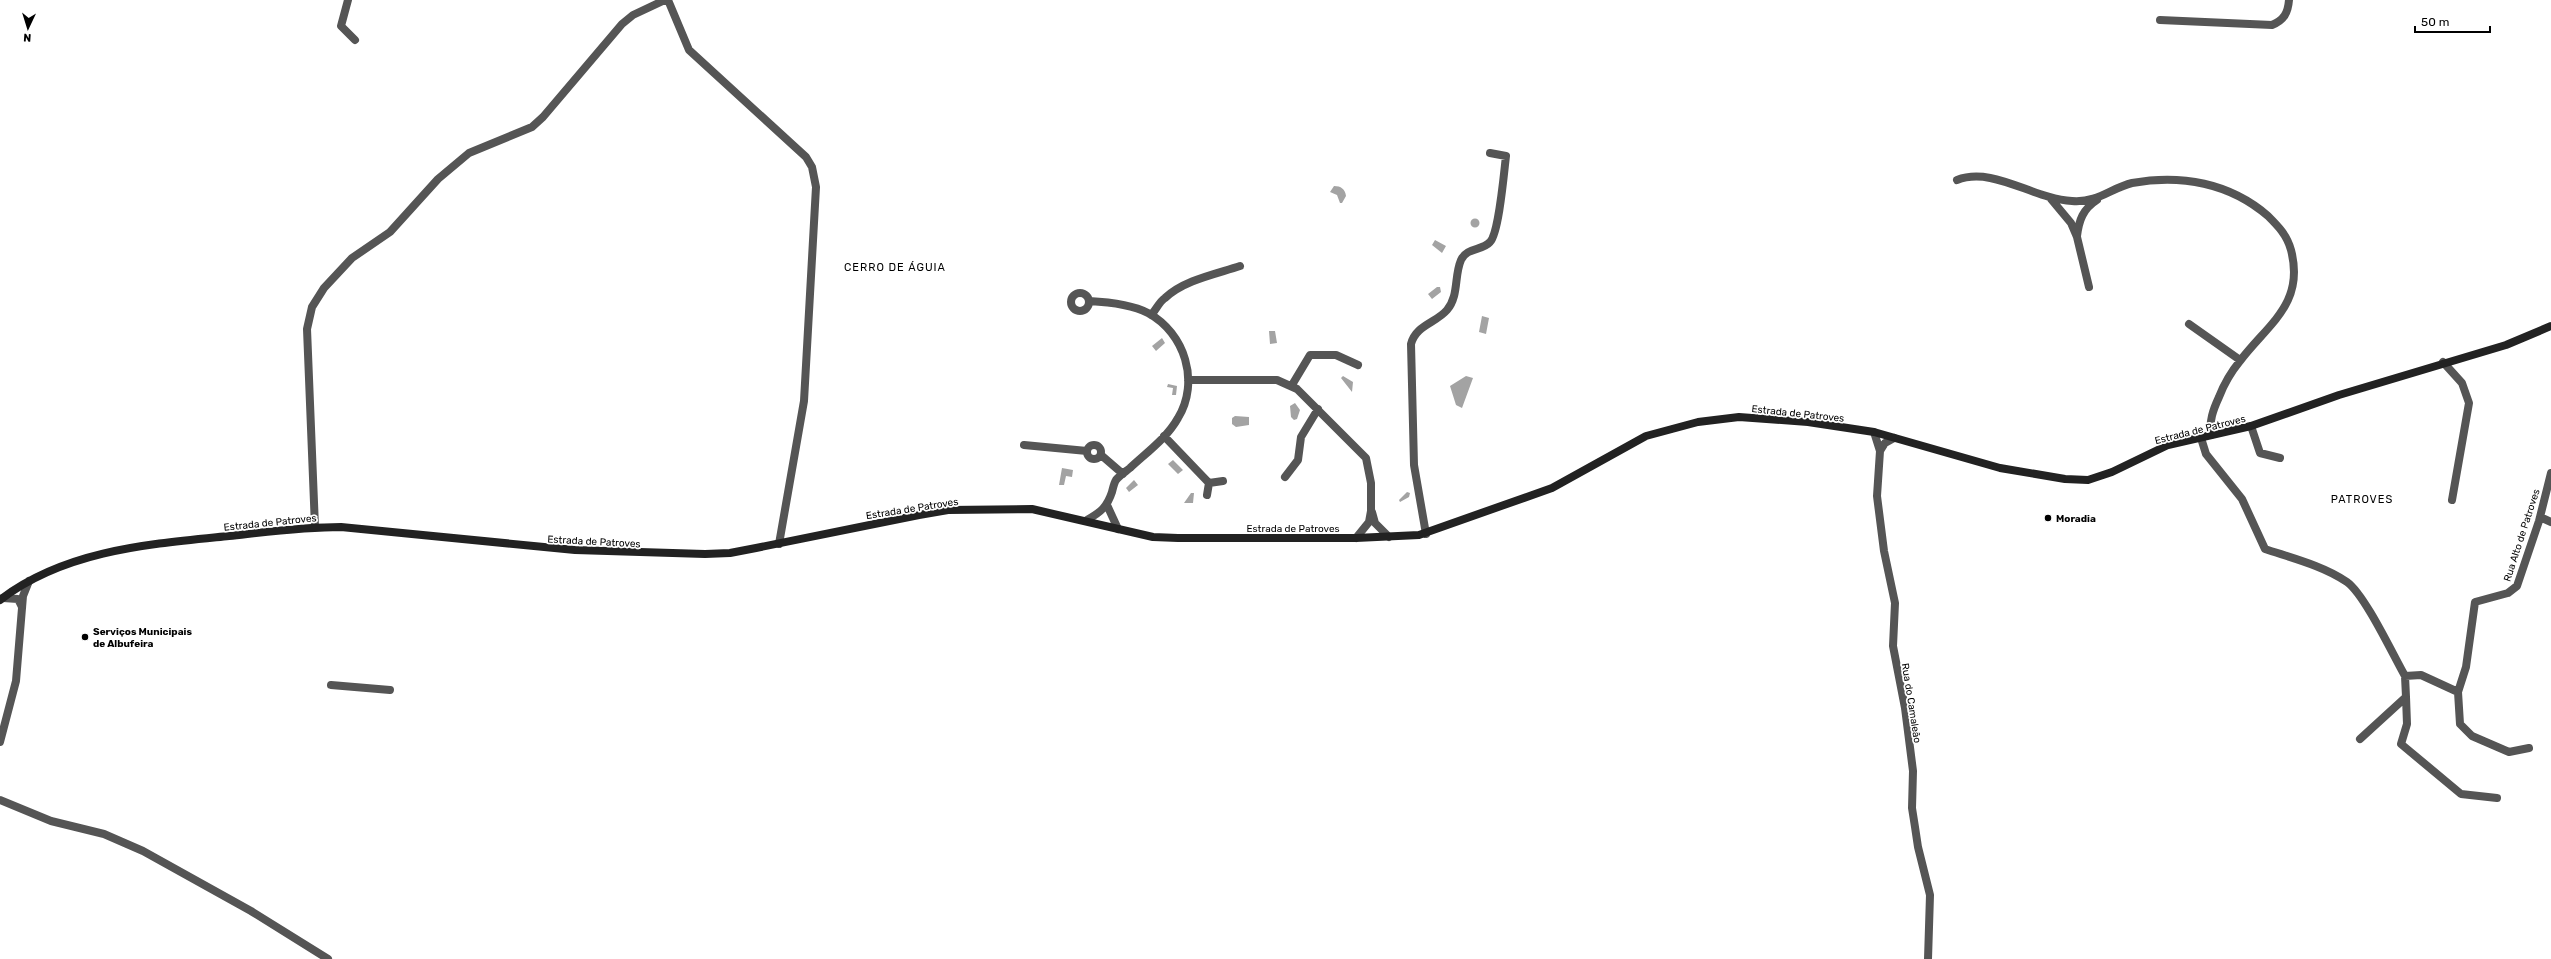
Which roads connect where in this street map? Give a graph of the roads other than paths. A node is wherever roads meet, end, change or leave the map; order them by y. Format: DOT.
graph roads {
  1 [pos="348,0"];
  2 [pos="643,0"];
  3 [pos="667,0"];
  4 [pos="2290,0"];
  5 [pos="650,6"];
  6 [pos="2160,20"];
  7 [pos="355,40"];
  8 [pos="1490,153"];
  9 [pos="1957,180"];
  10 [pos="2100,198"];
  11 [pos="2052,199"];
  12 [pos="2077,237"];
  13 [pos="1240,266"];
  14 [pos="2089,287"];
  15 [pos="1089,302"];
  16 [pos="1152,315"];
  17 [pos="2189,324"];
  18 [pos="2551,326"];
  19 [pos="2240,360"];
  20 [pos="2443,362"];
  21 [pos="1358,365"];
  22 [pos="1188,380"];
  23 [pos="1292,385"];
  24 [pos="1318,409"];
  25 [pos="2251,426"];
  26 [pos="1874,432"];
  27 [pos="2211,435"];
  28 [pos="1164,436"];
  29 [pos="1894,438"];
  30 [pos="2201,438"];
  31 [pos="1024,445"];
  32 [pos="1880,451"];
  33 [pos="2280,458"];
  34 [pos="2551,473"];
  35 [pos="1123,474"];
  36 [pos="1285,477"];
  37 [pos="1223,480"];
  38 [pos="1208,483"];
  39 [pos="1207,495"];
  40 [pos="2452,500"];
  41 [pos="1107,505"];
  42 [pos="1371,511"];
  43 [pos="2540,517"];
  44 [pos="1087,520"];
  45 [pos="2551,522"];
  46 [pos="315,527"];
  47 [pos="1118,529"];
  48 [pos="1426,534"];
  49 [pos="1390,537"];
  50 [pos="1356,538"];
  51 [pos="779,544"];
  52 [pos="29,581"];
  53 [pos="2,599"];
  54 [pos="22,607"];
  55 [pos="2404,676"];
  56 [pos="331,685"];
  57 [pos="390,690"];
  58 [pos="2458,692"];
  59 [pos="2406,697"];
  60 [pos="2360,740"];
  61 [pos="0,742"];
  62 [pos="2529,748"];
  63 [pos="2497,798"];
  64 [pos="0,800"];
  65 [pos="328,959"];
  66 [pos="1928,959"];
  1 -- 7 [label="street"];
  2 -- 5 [label="street"];
  3 -- 5 [label="street"];
  3 -- 51 [label="street"];
  4 -- 6 [label="street"];
  5 -- 46 [label="street"];
  8 -- 48 [label="street"];
  9 -- 11 [label="street"];
  10 -- 11 [label="street"];
  10 -- 12 [label="street"];
  10 -- 19 [label="street"];
  11 -- 12 [label="street"];
  12 -- 14 [label="street"];
  13 -- 16 [label="street"];
  15 -- 16 [label="street"];
  16 -- 22 [label="street"];
  17 -- 19 [label="street"];
  18 -- 20 [label="street, Estrada de Patroves"];
  19 -- 27 [label="street"];
  20 -- 25 [label="street, Estrada de Patroves"];
  20 -- 40 [label="street"];
  21 -- 23 [label="street"];
  22 -- 23 [label="street"];
  22 -- 28 [label="street"];
  23 -- 24 [label="street"];
  24 -- 36 [label="street"];
  24 -- 42 [label="street"];
  25 -- 27 [label="street, Estrada de Patroves"];
  25 -- 33 [label="street"];
  26 -- 29 [label="street, Estrada de Patroves"];
  26 -- 32 [label="street"];
  26 -- 48 [label="street, Estrada de Patroves"];
  27 -- 30 [label="street, Estrada de Patroves"];
  28 -- 35 [label="street"];
  28 -- 38 [label="street"];
  29 -- 30 [label="street, Estrada de Patroves"];
  29 -- 32 [label="street"];
  30 -- 55 [label="street"];
  31 -- 35 [label="street"];
  32 -- 66 [label="street, Rua do Camaleão"];
  34 -- 43 [label="street, Rua Alto de Patroves"];
  35 -- 41 [label="street"];
  37 -- 38 [label="street"];
  38 -- 39 [label="street"];
  41 -- 44 [label="street"];
  41 -- 47 [label="street"];
  42 -- 49 [label="street"];
  42 -- 50 [label="street"];
  43 -- 45 [label="street"];
  43 -- 58 [label="street, Rua Alto de Patroves"];
  44 -- 47 [label="street, Estrada de Patroves"];
  44 -- 51 [label="street, Estrada de Patroves"];
  46 -- 51 [label="street, Estrada de Patroves"];
  46 -- 52 [label="street, Estrada de Patroves"];
  47 -- 50 [label="street, Estrada de Patroves"];
  48 -- 49 [label="street, Estrada de Patroves"];
  49 -- 50 [label="street, Estrada de Patroves"];
  52 -- 53 [label="street, Estrada de Patroves"];
  52 -- 54 [label="street"];
  53 -- 54 [label="street"];
  54 -- 61 [label="street"];
  55 -- 58 [label="street"];
  55 -- 59 [label="street"];
  56 -- 57 [label="street"];
  58 -- 62 [label="street"];
  59 -- 60 [label="street"];
  59 -- 63 [label="street"];
  64 -- 65 [label="street"];
}
